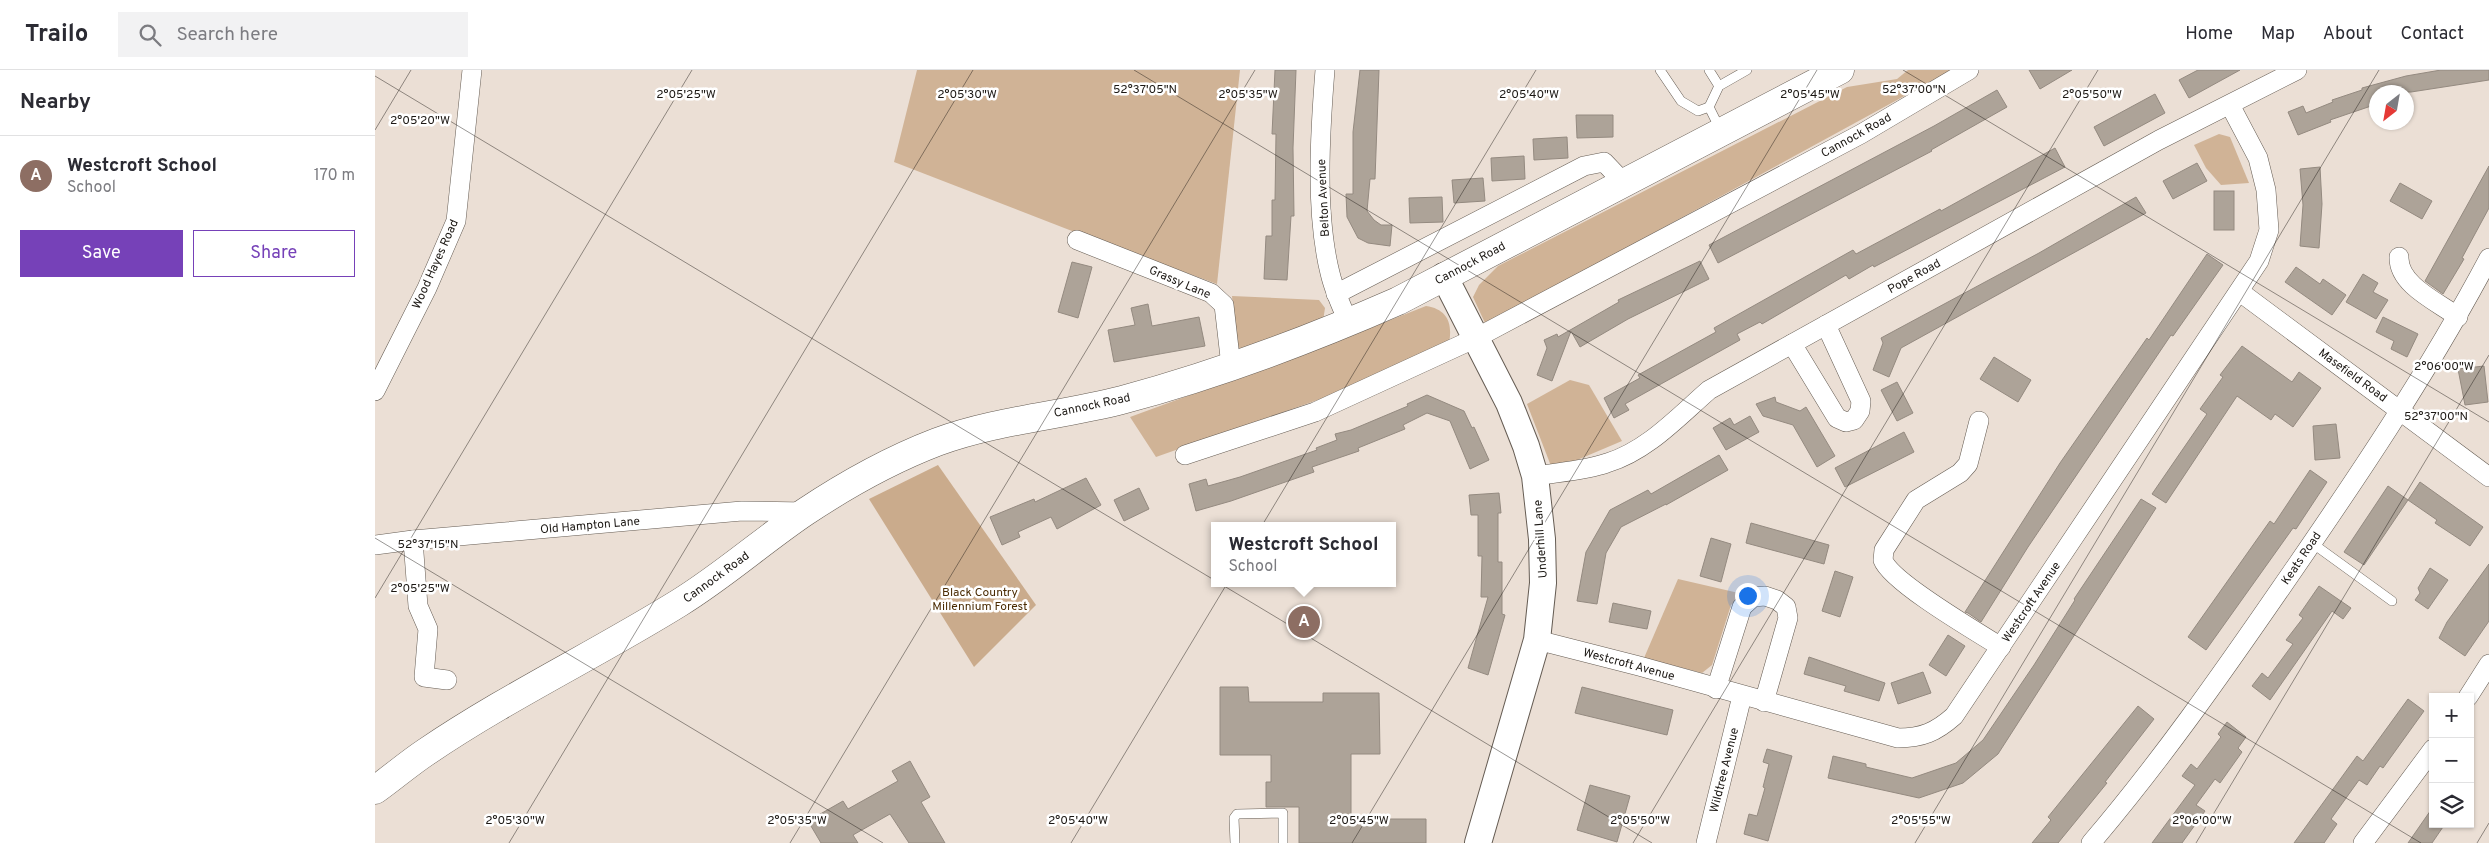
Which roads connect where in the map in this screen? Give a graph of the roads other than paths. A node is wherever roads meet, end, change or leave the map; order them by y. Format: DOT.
graph roads {
  1 [pos="472,70"];
  2 [pos="1325,70"];
  3 [pos="1660,70"];
  4 [pos="1709,70"];
  5 [pos="1747,70"];
  6 [pos="1840,70"];
  7 [pos="1969,70"];
  8 [pos="2297,70"];
  9 [pos="1719,86"];
  10 [pos="2230,105"];
  11 [pos="1709,107"];
  12 [pos="1722,131"];
  13 [pos="1624,183"];
  14 [pos="1077,240"];
  15 [pos="2399,257"];
  16 [pos="2489,258"];
  17 [pos="1444,276"];
  18 [pos="2240,292"];
  19 [pos="1336,294"];
  20 [pos="2457,317"];
  21 [pos="1349,323"];
  22 [pos="1826,326"];
  23 [pos="1477,338"];
  24 [pos="1792,344"];
  25 [pos="1231,366"];
  26 [pos="375,391"];
  27 [pos="2400,410"];
  28 [pos="1979,421"];
  29 [pos="1185,456"];
  30 [pos="1535,476"];
  31 [pos="2489,477"];
  32 [pos="805,512"];
  33 [pos="413,540"];
  34 [pos="2312,543"];
  35 [pos="375,545"];
  36 [pos="2392,600"];
  37 [pos="1537,640"];
  38 [pos="2001,647"];
  39 [pos="2489,664"];
  40 [pos="447,680"];
  41 [pos="1716,689"];
  42 [pos="2471,693"];
  43 [pos="1742,696"];
  44 [pos="1765,702"];
  45 [pos="2429,754"];
  46 [pos="375,790"];
  47 [pos="1235,843"];
  48 [pos="1283,843"];
  49 [pos="1478,843"];
  50 [pos="1705,843"];
  51 [pos="2091,843"];
  52 [pos="2363,843"];
  1 -- 26 [label="street, Wood Hayes Road"];
  2 -- 19 [label="street, Belton Avenue"];
  3 -- 11 [label="lane"];
  4 -- 9 [label="lane"];
  5 -- 9 [label="lane"];
  6 -- 12 [label="highway, Cannock Road"];
  7 -- 23 [label="street, Cannock Road"];
  8 -- 10 [label="street, Pope Road"];
  9 -- 11 [label="lane"];
  10 -- 18 [label="street, Westcroft Avenue"];
  10 -- 22 [label="street, Pope Road"];
  11 -- 12 [label="lane"];
  12 -- 13 [label="highway, Cannock Road"];
  13 -- 17 [label="highway, Cannock Road"];
  13 -- 19 [label="street"];
  14 -- 25 [label="street, Grassy Lane"];
  15 -- 20 [label="street"];
  16 -- 20 [label="street, Keats Road"];
  17 -- 21 [label="highway, Cannock Road"];
  17 -- 23 [label="street, Underhill Lane"];
  18 -- 27 [label="street, Masefield Road"];
  18 -- 38 [label="street, Westcroft Avenue"];
  19 -- 21 [label="street, Belton Avenue"];
  20 -- 27 [label="street, Keats Road"];
  21 -- 25 [label="highway, Cannock Road"];
  22 -- 24 [label="street, Pope Road"];
  22 -- 24 [label="street"];
  23 -- 29 [label="street, Cannock Road"];
  23 -- 30 [label="street, Underhill Lane"];
  24 -- 30 [label="street, Pope Road"];
  25 -- 32 [label="highway, Cannock Road"];
  27 -- 31 [label="street, Masefield Road"];
  27 -- 34 [label="street, Keats Road"];
  28 -- 38 [label="street"];
  30 -- 37 [label="street, Underhill Lane"];
  32 -- 33 [label="street, Old Hampton Lane"];
  32 -- 46 [label="highway, Cannock Road"];
  33 -- 35 [label="street, Old Hampton Lane"];
  33 -- 40 [label="street"];
  34 -- 36 [label="lane"];
  34 -- 51 [label="street, Keats Road"];
  37 -- 41 [label="street, Westcroft Avenue"];
  37 -- 49 [label="street, Underhill Lane"];
  38 -- 44 [label="street, Westcroft Avenue"];
  39 -- 42 [label="street"];
  41 -- 43 [label="street, Westcroft Avenue"];
  41 -- 44 [label="street"];
  43 -- 44 [label="street, Westcroft Avenue"];
  43 -- 50 [label="street, Wildtree Avenue"];
  45 -- 52 [label="street"];
  47 -- 48 [label="lane"];
}
